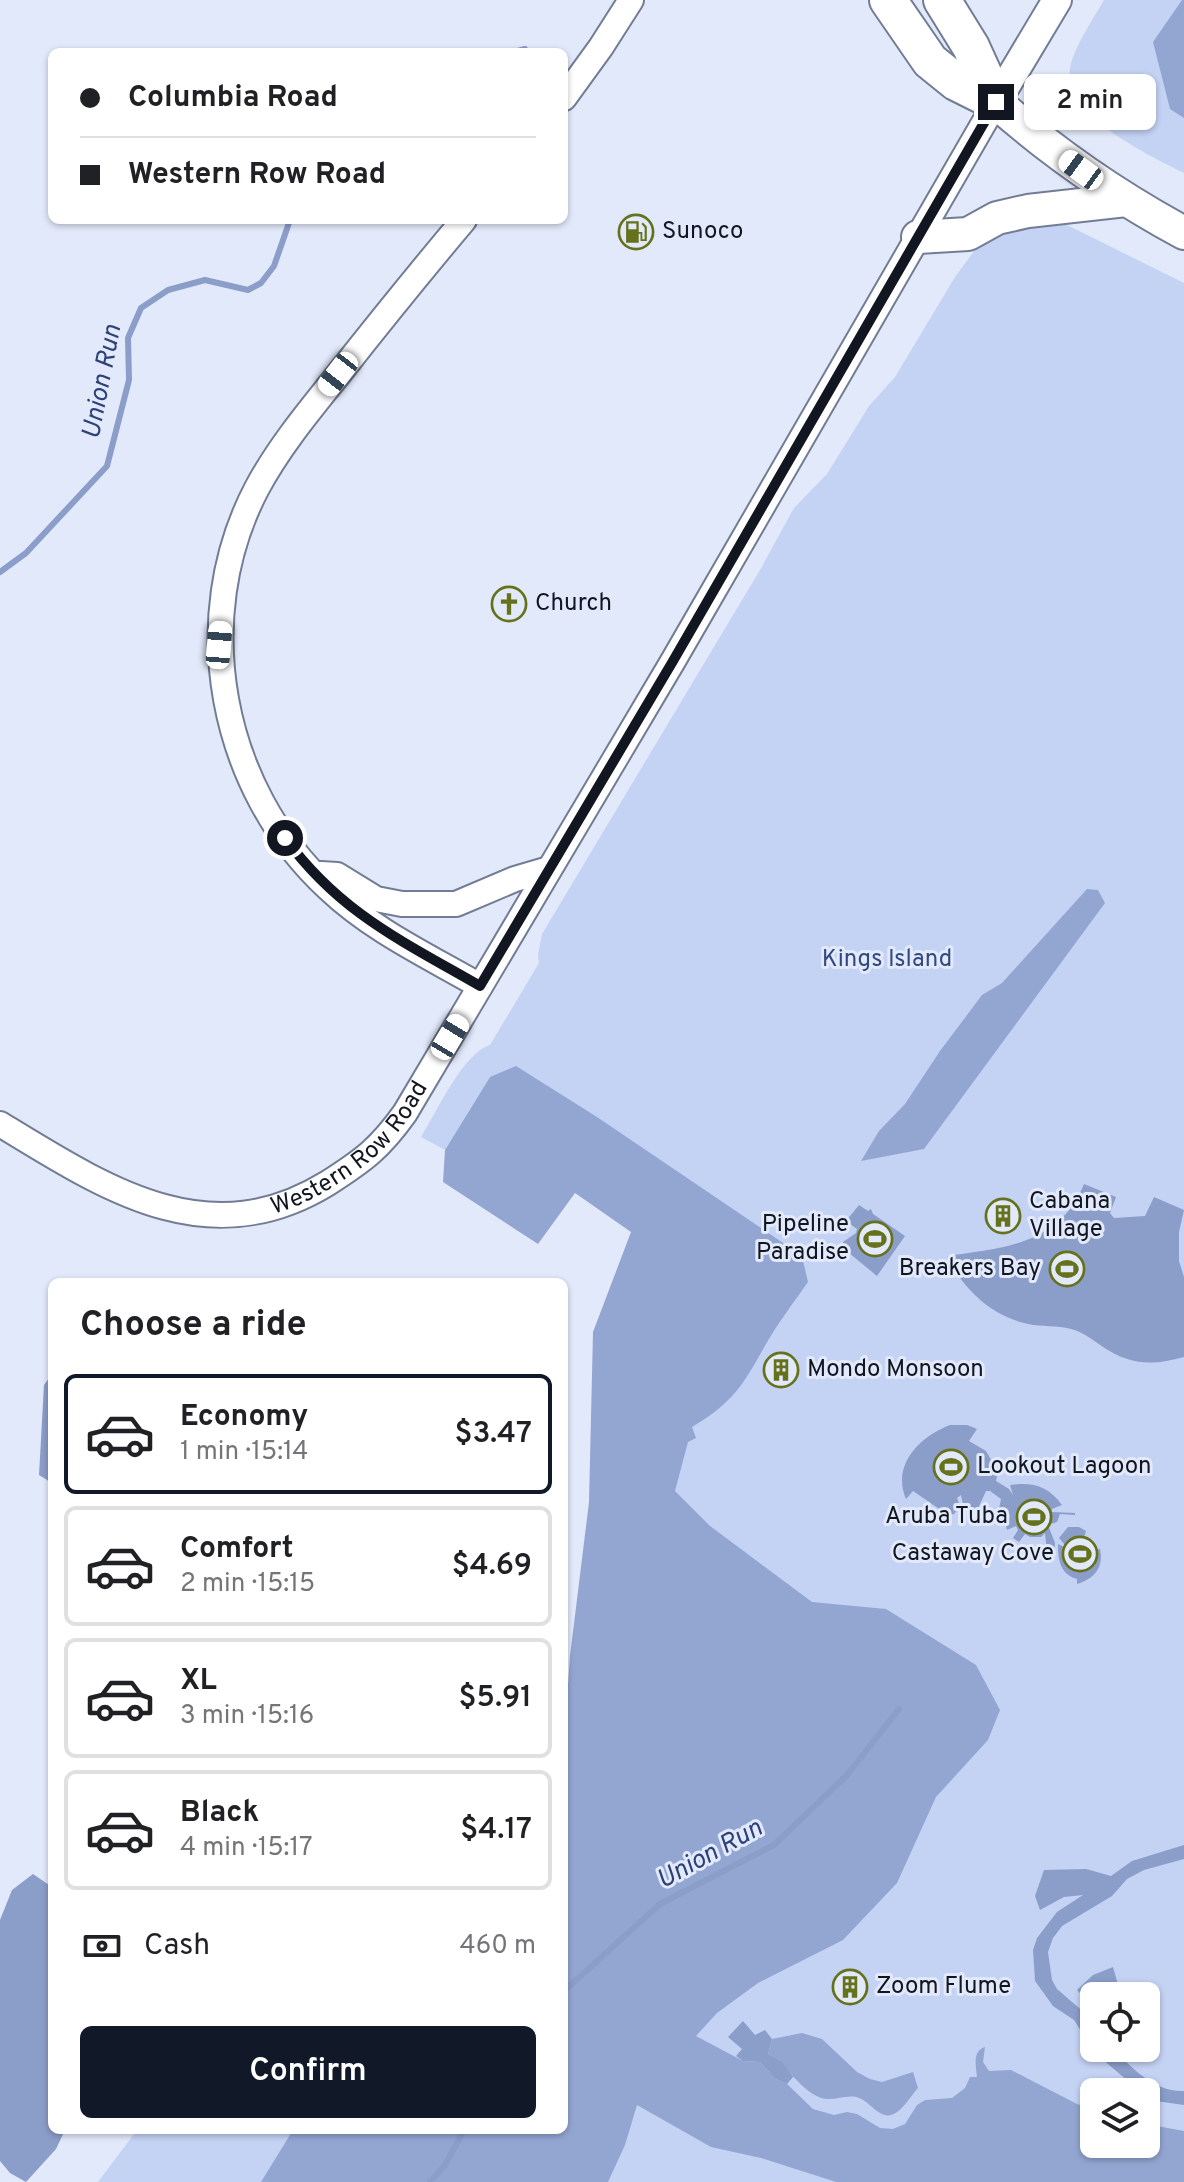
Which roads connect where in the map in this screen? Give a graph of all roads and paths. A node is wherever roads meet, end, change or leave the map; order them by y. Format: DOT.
graph roads {
  1 [pos="631,0"];
  2 [pos="888,0"];
  3 [pos="942,0"];
  4 [pos="1057,0"];
  5 [pos="568,93"];
  6 [pos="996,102"];
  7 [pos="1126,200"];
  8 [pos="461,224"];
  9 [pos="1184,233"];
  10 [pos="918,237"];
  11 [pos="549,869"];
  12 [pos="313,873"];
  13 [pos="480,986"];
  14 [pos="0,1124"];
  1 -- 5 [label="street"];
  2 -- 6 [label="highway"];
  3 -- 6 [label="highway"];
  4 -- 6 [label="main road, Western Row Road"];
  6 -- 7 [label="main road"];
  6 -- 10 [label="street, Western Row Road"];
  7 -- 9 [label="main road"];
  7 -- 10 [label="main road"];
  8 -- 12 [label="street"];
  10 -- 11 [label="street, Western Row Road"];
  11 -- 12 [label="street"];
  11 -- 13 [label="street, Western Row Road"];
  12 -- 13 [label="street"];
  13 -- 14 [label="street, Western Row Road"];
}
